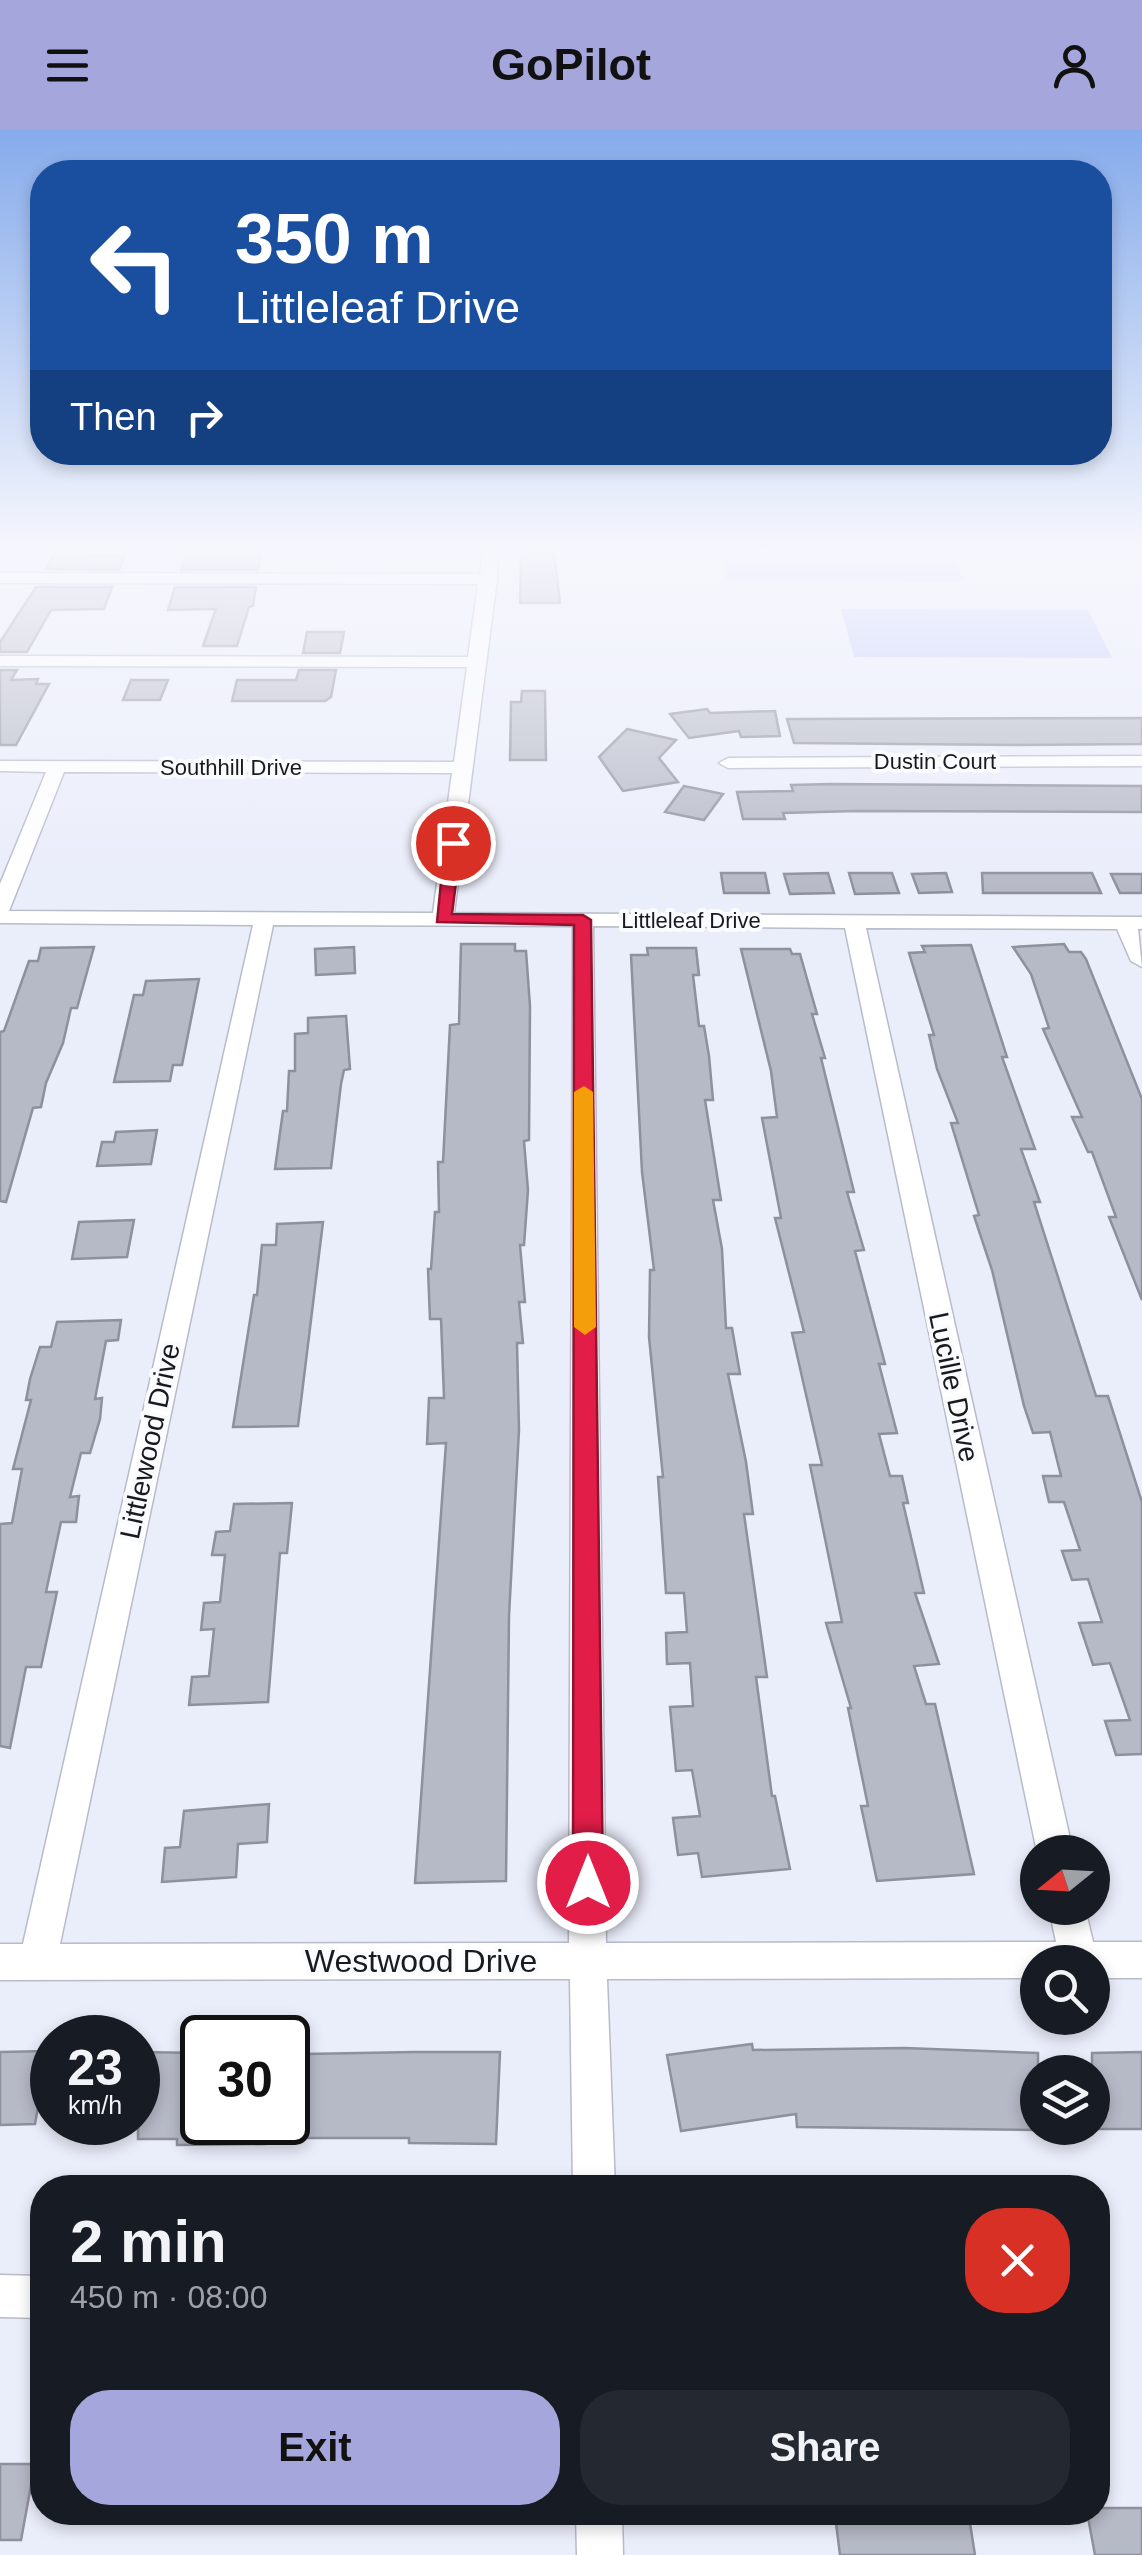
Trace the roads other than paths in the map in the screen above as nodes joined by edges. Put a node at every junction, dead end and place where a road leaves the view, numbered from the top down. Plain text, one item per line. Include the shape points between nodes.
1 (476, 665) edge
2 (1142, 761) edge
3 (728, 763) dead end
4 (0, 766) edge
5 (58, 767) junction
6 (462, 768) junction
7 (0, 909) edge
8 (0, 917) edge
9 (443, 919) junction
10 (264, 920) junction
11 (583, 920) junction
12 (854, 921) junction
13 (1134, 923) edge
14 (1142, 961) edge
15 (1051, 1835) edge
16 (1020, 1959) edge
17 (588, 1960) junction
18 (1110, 1960) edge
19 (1142, 1960) edge
20 (18, 1962) edge
21 (594, 2175) edge
22 (0, 2296) edge
23 (30, 2296) edge
24 (599, 2525) edge
25 (600, 2555) edge

1 - 6 street
2 - 3 street, Dustin Court
4 - 5 street, Southhill Drive
5 - 6 street, Southhill Drive
5 - 7 street
6 - 9 street
8 - 10 street, Littleleaf Drive
9 - 10 street, Littleleaf Drive
9 - 11 street, Littleleaf Drive
10 - 20 street, Littlewood Drive
11 - 12 street, Littleleaf Drive
11 - 17 street
12 - 13 street, Littleleaf Drive
12 - 15 street, Lucille Drive
13 - 14 street
16 - 17 street, Westwood Drive
17 - 20 street, Westwood Drive
17 - 21 street
18 - 19 street, Westwood Drive
22 - 23 street
24 - 25 street

